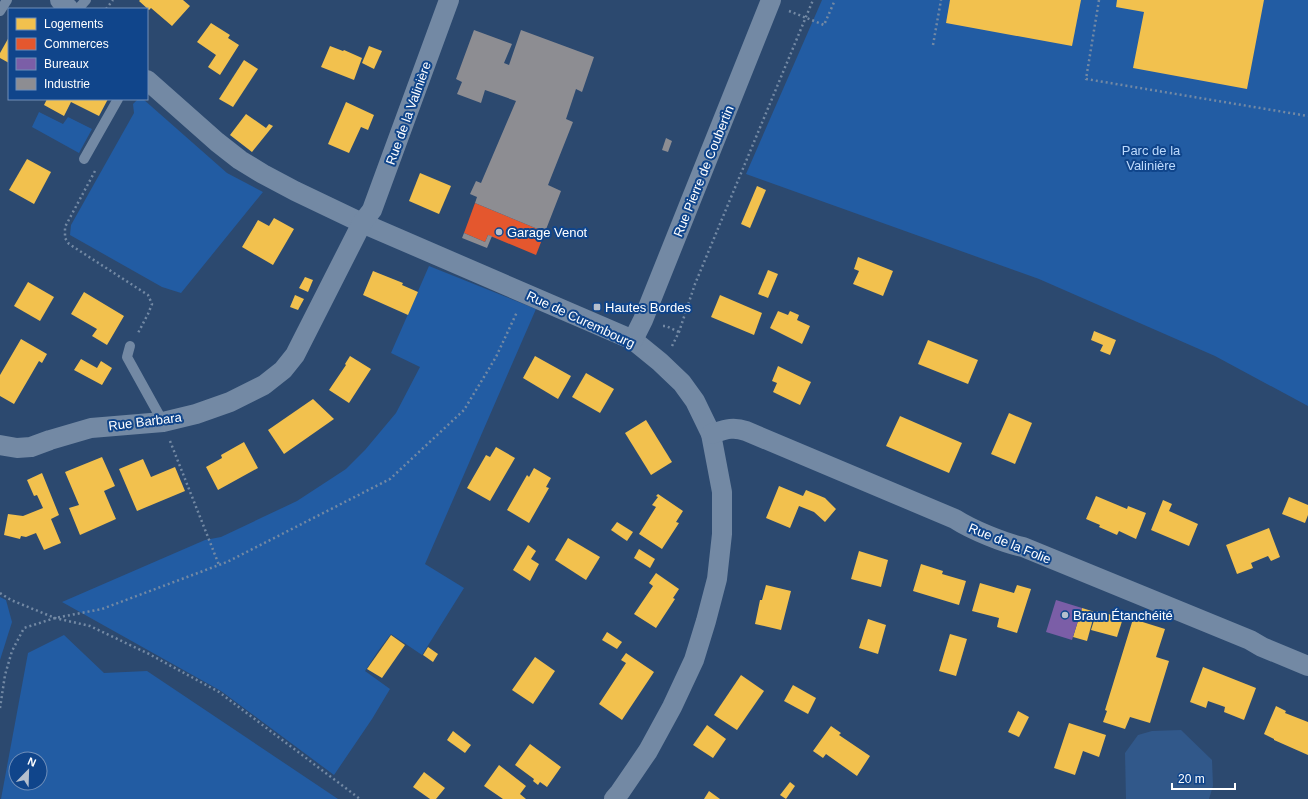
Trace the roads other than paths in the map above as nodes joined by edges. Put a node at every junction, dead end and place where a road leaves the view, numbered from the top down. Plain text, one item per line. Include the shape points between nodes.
1 (7, 0) edge
2 (60, 0) edge
3 (86, 0) edge
4 (449, 0) edge
5 (770, 2) edge
6 (69, 8) edge
7 (79, 8) edge
8 (0, 11) edge
9 (148, 81) edge
10 (117, 100) edge
11 (84, 159) dead end
12 (362, 223) junction
13 (633, 340) junction
14 (130, 346) road end
15 (163, 422) junction
16 (711, 434) junction
17 (0, 445) edge
18 (1308, 666) edge
19 (614, 799) edge

1 - 8 lane
2 - 6 street
3 - 7 lane
4 - 12 street, Rue de la Valinière via 372,210
5 - 13 street, Rue Pierre de Coubertin
9 - 12 street, Rue de Curembourg via 240,160 295,191
10 - 11 lane
12 - 13 street, Rue de Curembourg
12 - 15 street, Rue Barbara via 295,356 283,370 264,385 230,402
13 - 16 street, Rue de Curembourg via 682,383 695,401
14 - 15 lane via 127,357
15 - 17 street, Rue Barbara via 91,428 31,447
16 - 18 street, Rue de la Folie via 733,428 746,431 956,519 971,528 1243,637
16 - 19 street, Rue de Curembourg via 722,492 722,534 717,579 710,607 694,660 672,707 648,751

